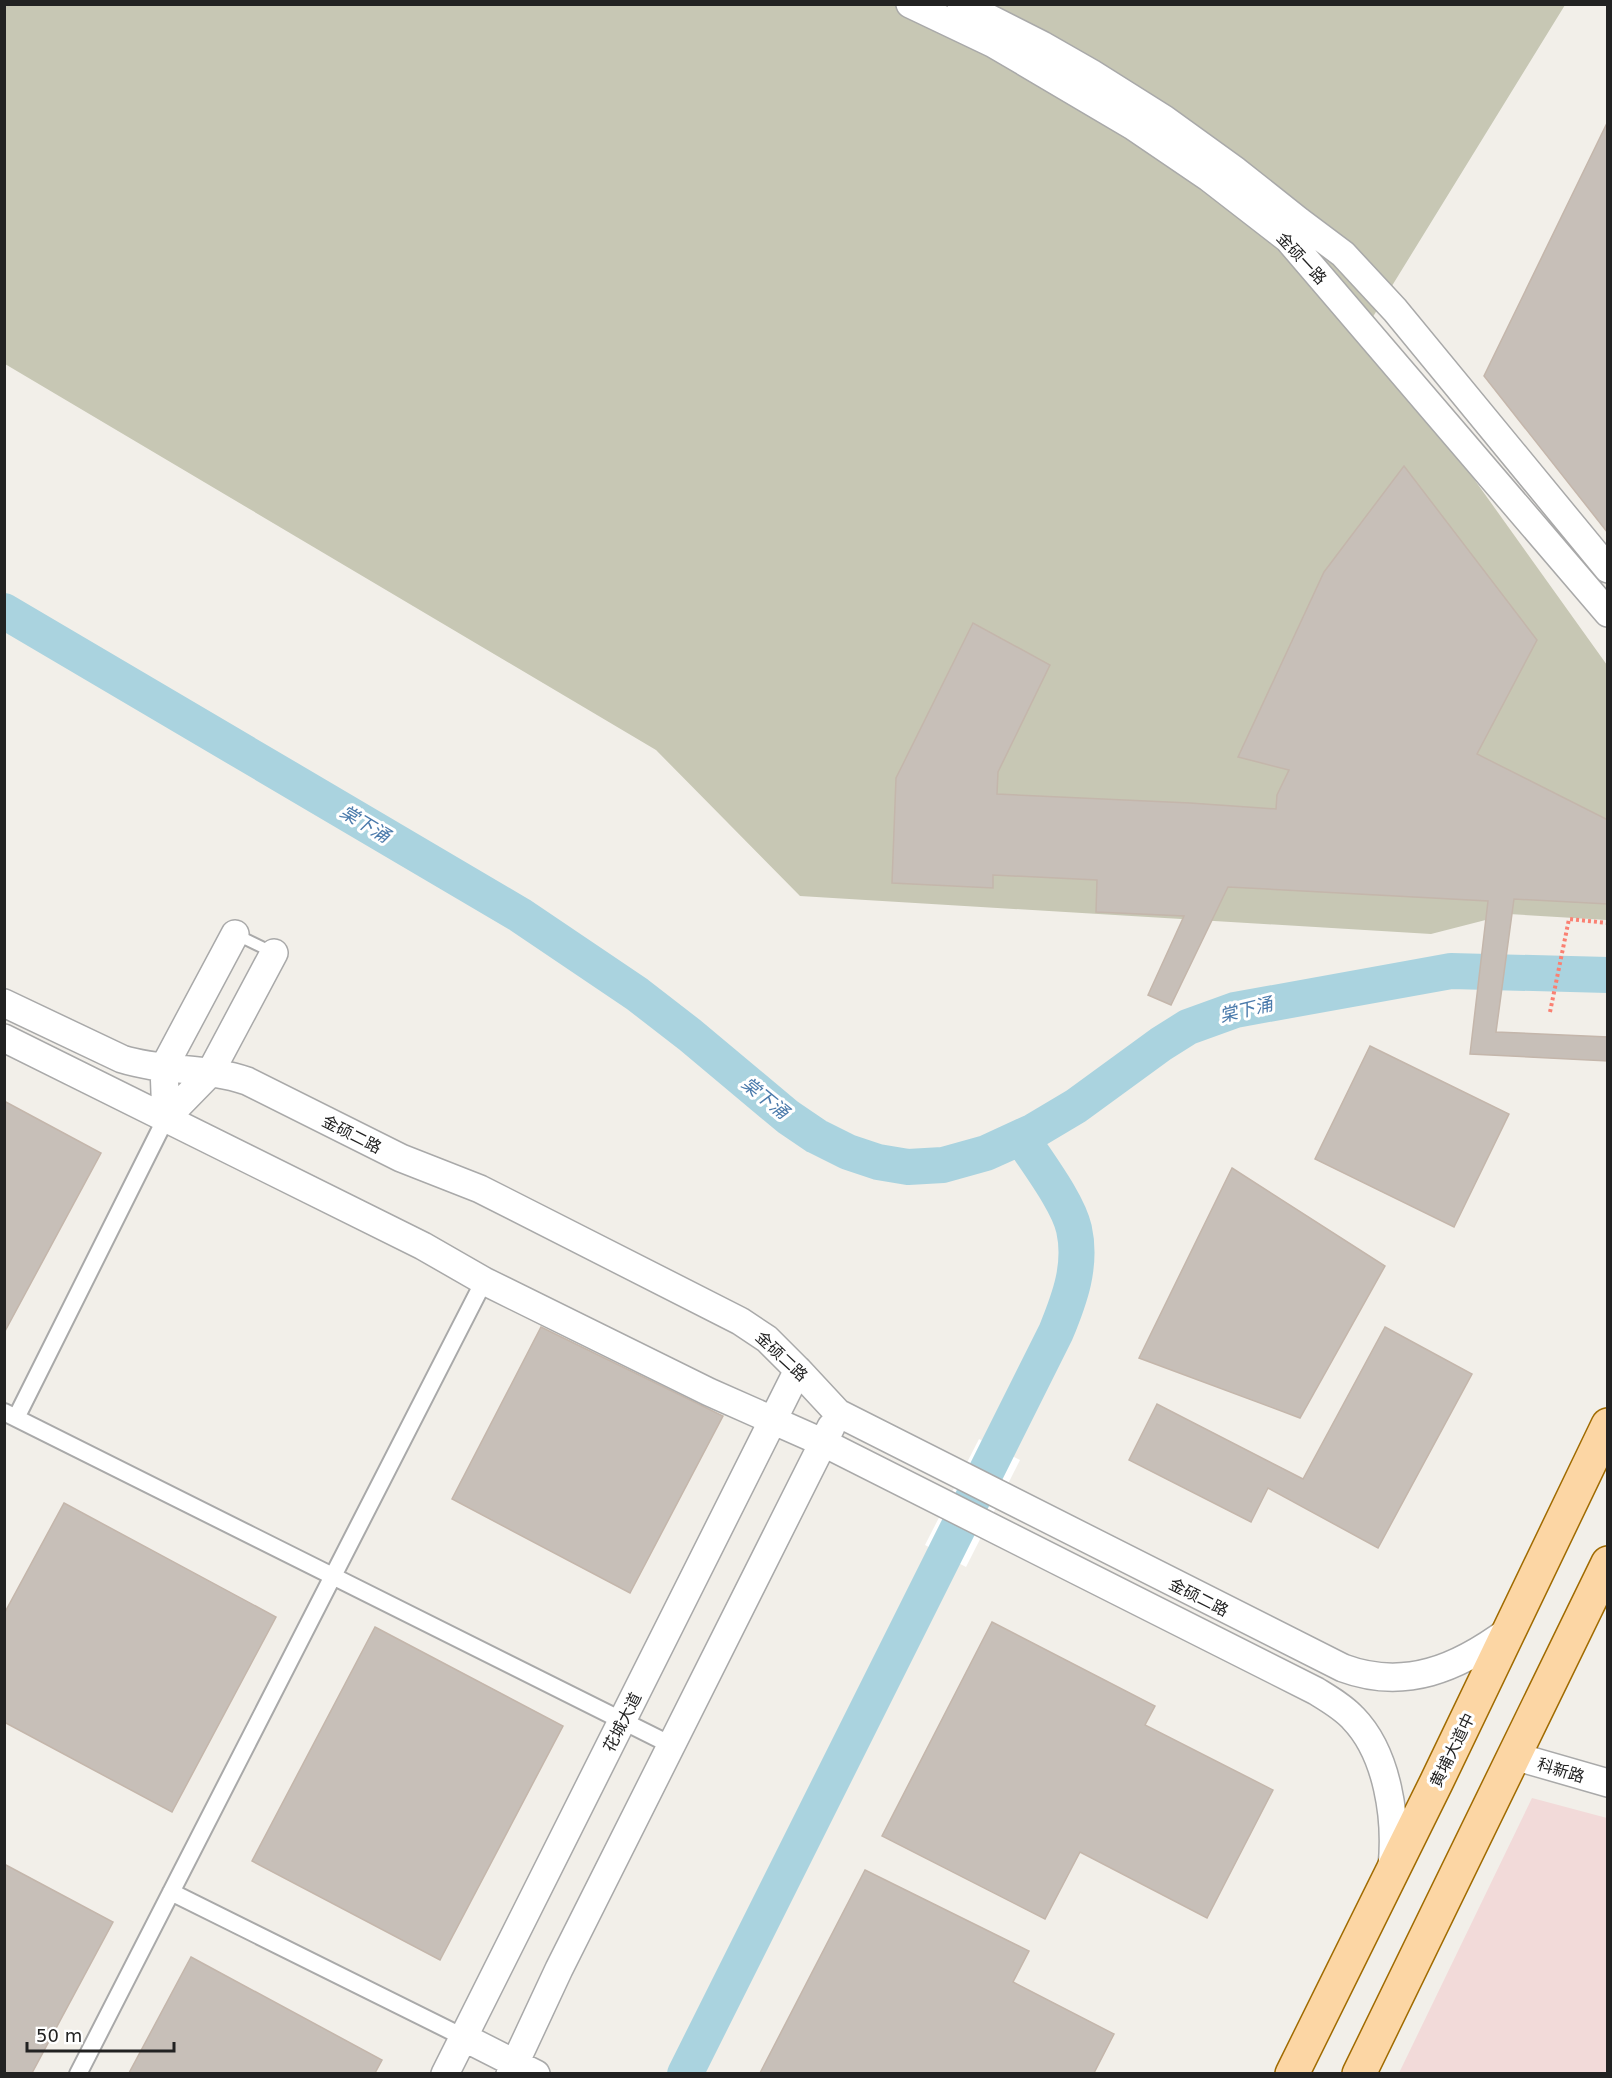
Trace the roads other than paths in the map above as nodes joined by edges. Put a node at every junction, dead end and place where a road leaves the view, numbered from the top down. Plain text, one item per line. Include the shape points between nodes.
1 (910, 4) edge
2 (961, 4) edge
3 (1608, 569) edge
4 (1608, 613) edge
5 (235, 934) joint
6 (274, 953) joint
7 (4, 1003) edge
8 (4, 1038) edge
9 (164, 1067) junction
10 (210, 1073) junction
11 (166, 1118) junction
12 (484, 1281) junction
13 (798, 1370) junction
14 (838, 1413) junction
15 (10, 1415) edge
16 (773, 1422) junction
17 (1608, 1425) edge
18 (824, 1443) junction
19 (1608, 1491) edge
20 (1573, 1496) junction
21 (1608, 1563) edge
22 (332, 1576) junction
23 (1508, 1631) junction
24 (622, 1721) junction
25 (672, 1746) junction
26 (1514, 1756) junction
27 (1608, 1784) edge
28 (1392, 1873) junction
29 (171, 1892) junction
30 (463, 2037) junction
31 (520, 2070) edge
32 (78, 2073) edge
33 (445, 2073) edge
34 (1293, 2073) edge
35 (1359, 2073) edge

1 - 4 street, 金硕一路 via 994,44 1133,126 1288,239
2 - 3 street, 金硕一路 via 1091,73 1164,118 1343,254 1395,310
5 - 6 lane
5 - 9 street
6 - 10 street
7 - 9 street, 金硕二路 via 122,1059
8 - 11 street, 金硕二路
9 - 10 street, 金硕二路
9 - 11 street
10 - 11 street
10 - 13 street, 金硕二路 via 247,1082 401,1158 488,1193 740,1321 767,1339
11 - 12 street, 金硕二路 via 423,1246
11 - 15 street
12 - 16 street, 金硕二路
12 - 22 street
13 - 14 street, 金硕二路
13 - 16 street, 花城大道
14 - 18 street
14 - 23 street, 金硕二路 via 1328,1662 1355,1672 1380,1678 1428,1673 1458,1663
15 - 22 street
16 - 18 street, 金硕二路
16 - 24 street, 花城大道
17 - 20 main road, 黄埔大道中
18 - 25 street
18 - 28 street, 金硕二路 via 1316,1691 1344,1709 1364,1731 1385,1780 1395,1826
19 - 20 main road via 1592,1489
20 - 23 main road, 黄埔大道中
21 - 26 main road
22 - 24 street
22 - 29 street
23 - 28 main road, 黄埔大道中
24 - 25 street
24 - 30 street, 花城大道
25 - 31 street via 559,1969
26 - 27 street, 科新路
26 - 35 main road
28 - 34 main road, 黄埔大道中
29 - 30 street
29 - 32 street
30 - 31 street
30 - 33 street, 花城大道

